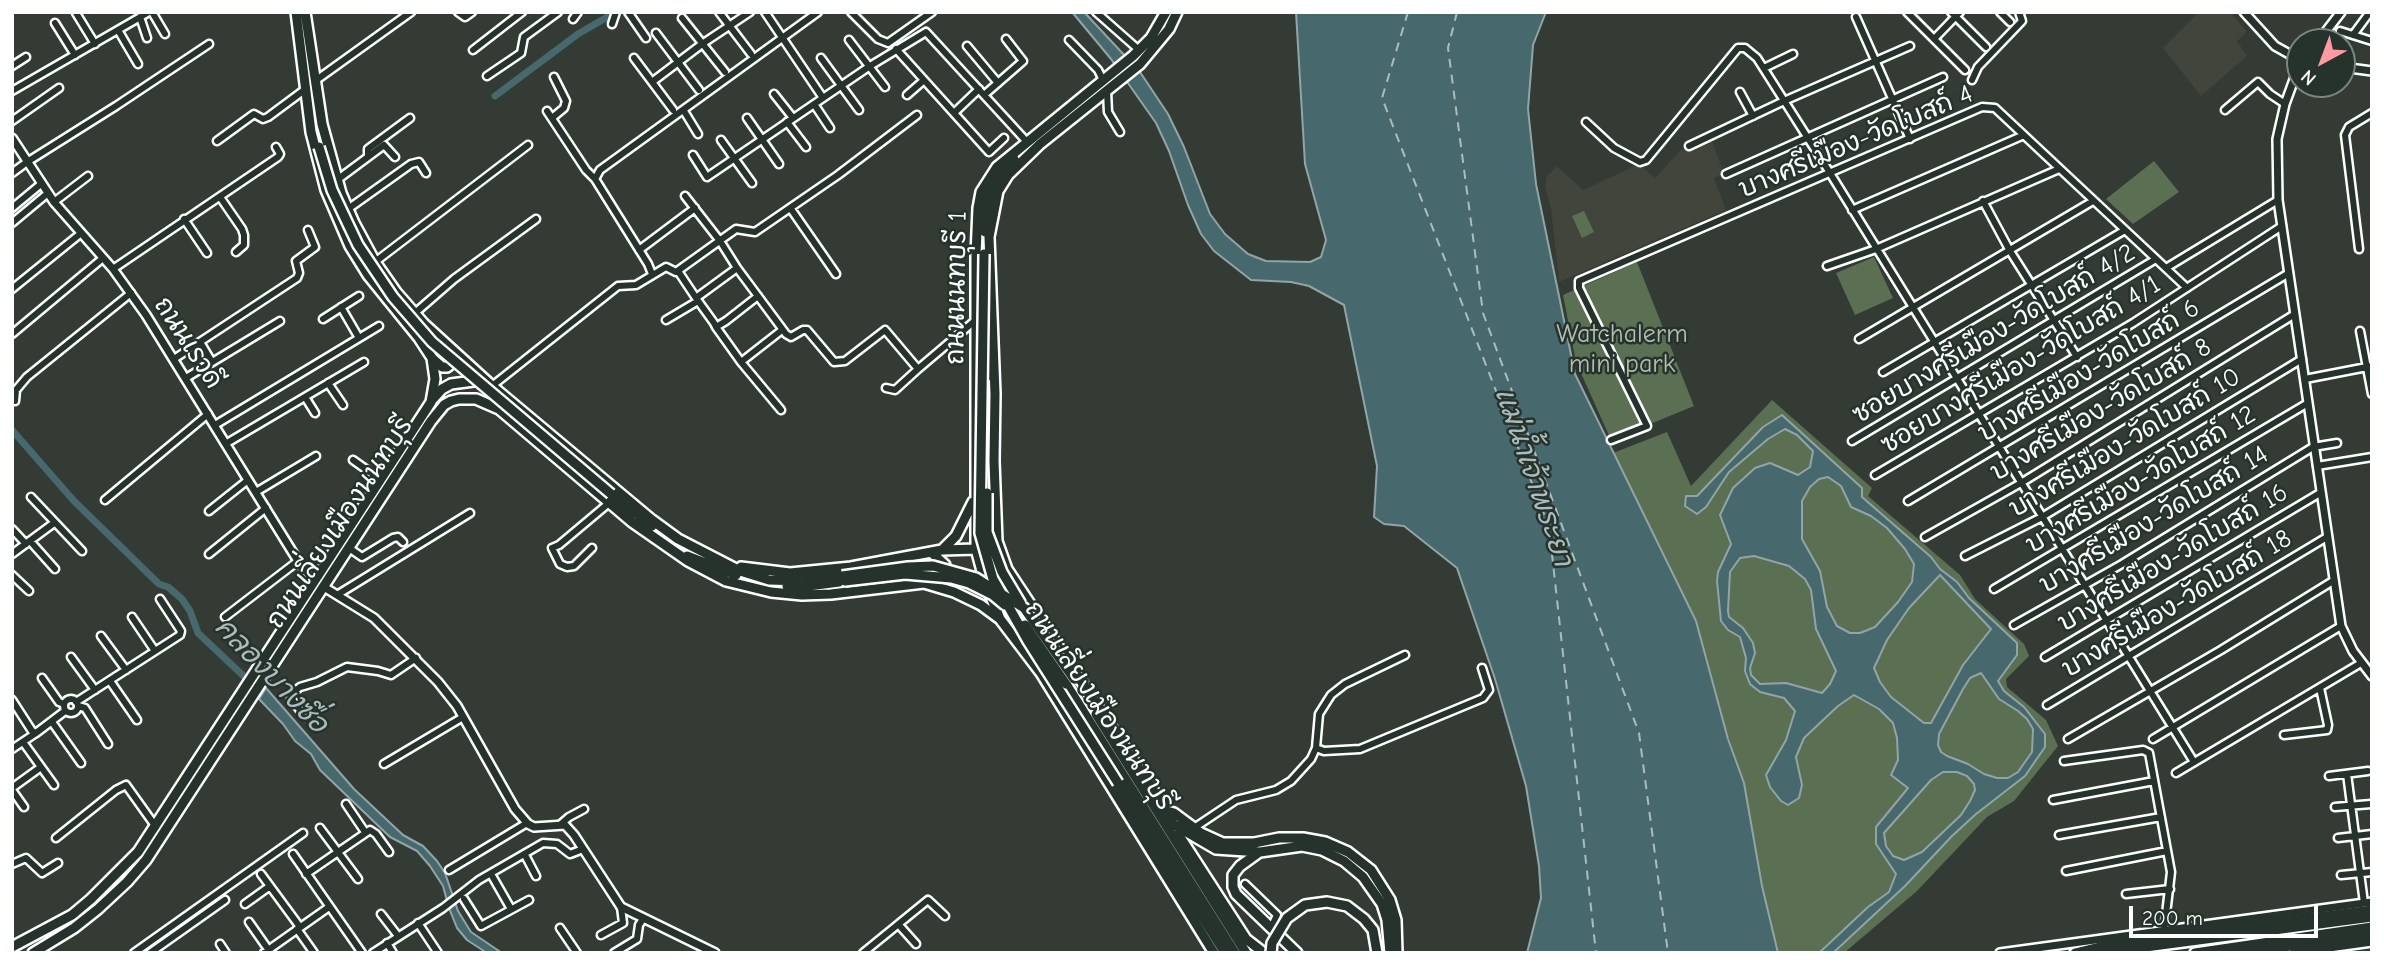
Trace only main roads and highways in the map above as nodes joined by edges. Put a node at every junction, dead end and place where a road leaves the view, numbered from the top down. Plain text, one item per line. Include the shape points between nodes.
1 (296, 12) edge
2 (305, 12) edge
3 (1166, 12) edge
4 (1177, 12) edge
5 (1137, 57) junction
6 (1116, 76) junction
7 (309, 114) junction
8 (1028, 143) junction
9 (987, 257) junction
10 (448, 347) junction
11 (432, 358) junction
12 (460, 382) junction
13 (488, 382) junction
14 (459, 399) junction
15 (431, 402) junction
16 (975, 495) junction
17 (995, 497) junction
18 (610, 498) junction
19 (666, 547) junction
20 (937, 551) junction
21 (980, 554) junction
22 (722, 563) junction
23 (712, 566) junction
24 (1007, 569) junction
25 (841, 579) junction
26 (924, 583) junction
27 (936, 586) junction
28 (1024, 608) junction
29 (1000, 619) junction
30 (1065, 657) junction
31 (1041, 673) junction
32 (1167, 811) junction
33 (1173, 824) junction
34 (1259, 852) junction
35 (2369, 905) edge
36 (2372, 917) edge
37 (2372, 928) edge
38 (41, 932) junction
39 (2372, 935) edge
40 (12, 940) edge
41 (52, 942) junction
42 (12, 947) edge
43 (23, 953) edge
44 (33, 953) edge
45 (1214, 953) edge
46 (1224, 953) edge
47 (1235, 953) edge
48 (1246, 953) edge
49 (1264, 953) edge
50 (1271, 953) edge
51 (1297, 953) edge
52 (1377, 953) edge
53 (1390, 953) edge
54 (1397, 953) edge
55 (2075, 953) edge
56 (2100, 953) edge
57 (2195, 953) edge
58 (2239, 953) edge

1 - 7 main road
2 - 10 main road, ถนนเลี่ยงเมืองนนทบุรี via 324,137 348,209 396,292
3 - 5 main road, ถนนนนทบุรี 1
4 - 5 main road, ถนนนนทบุรี 1 via 1169,29
5 - 6 main road, ถนนนนทบุรี 1
6 - 8 main road, ถนนนนทบุรี 1 via 1103,80
6 - 9 main road, ถนนนนทบุรี 1 via 1107,91 1008,175 994,204
7 - 11 main road via 316,158 345,236 368,275
7 - 18 main road, bridge via 332,190 358,245 393,297 432,342
8 - 9 main road via 991,190 985,209
8 - 16 main road, ถนนนนทบุรี 1 via 997,167 981,192 978,208
9 - 17 main road, ถนนนนทบุรี 1
9 - 28 main road, bridge via 987,532 1002,572
9 - 46 main road, bridge via 980,533 992,579
10 - 11 main road via 451,366
10 - 13 main road, ถนนเลี่ยงเมืองนนทบุรี
11 - 15 main road, ถนนเลี่ยงเมืองนนทบุรี
12 - 13 main road, ถนนเลี่ยงเมืองนนทบุรี
12 - 14 main road via 468,389
12 - 15 main road, ถนนเลี่ยงเมืองนนทบุรี via 443,388
13 - 22 main road, ถนนเลี่ยงเมืองนนทบุรี via 652,520
14 - 18 main road, ถนนเลี่ยงเมืองนนทบุรี via 476,399 499,409
14 - 41 main road, ถนนเลี่ยงเมืองนนทบุรี via 437,412 146,860 98,909
15 - 38 main road, ถนนเลี่ยงเมืองนนทบุรี via 138,852 91,900
16 - 20 main road via 956,536
16 - 21 main road, ถนนนนทบุรี 1
17 - 21 main road, ถนนนนทบุรี 1 via 989,543
17 - 24 main road, ถนนนนทบุรี 1 via 997,541
18 - 19 main road, ถนนเลี่ยงเมืองนนทบุรี
18 - 23 main road
19 - 23 main road, ถนนเลี่ยงเมืองนนทบุรี
19 - 26 main road, ถนนเลี่ยงเมืองนนทบุรี via 726,581 771,592 831,594
20 - 21 main road, ถนนเลี่ยงเมืองนนทบุรี
20 - 22 main road, ถนนเลี่ยงเมืองนนทบุรี via 790,573
20 - 26 main road via 946,573
21 - 24 main road
21 - 27 main road, ถนนนนทบุรี 1 via 961,587
21 - 29 main road, ถนนนนทบุรี 1
22 - 25 main road, ถนนเลี่ยงเมืองนนทบุรี via 769,580
23 - 25 main road, ถนนเลี่ยงเมืองนนทบุรี via 769,585 801,587
24 - 30 main road, ถนนนนทบุรี 1
25 - 28 main road, ถนนเลี่ยงเมืองนนทบุรี, bridge via 933,566 976,578
25 - 47 main road, ถนนเลี่ยงเมืองนนทบุรี, bridge via 905,574 951,578 993,595 1019,617
26 - 27 main road, ถนนเลี่ยงเมืองนนทบุรี
27 - 29 main road, ถนนเลี่ยงเมืองนนทบุรี via 981,605
28 - 48 main road, ถนนเลี่ยงเมืองนนทบุรี, bridge
29 - 31 main road, ถนนนนทบุรี 1
30 - 31 main road via 1056,651 1046,653
30 - 32 main road, ถนนนนทบุรี 1
31 - 45 main road, ถนนนนทบุรี 1
32 - 33 main road, ถนนนนทบุรี 1
32 - 54 main road via 1223,843 1303,838 1348,852 1371,870 1390,900
33 - 34 main road via 1216,849
33 - 49 main road, ถนนนนทบุรี 1 via 1246,939
34 - 51 main road via 1233,875 1233,887
34 - 53 main road via 1302,846 1322,850 1354,868 1382,904
35 - 55 main road
36 - 56 main road
37 - 57 main road
38 - 40 main road
38 - 42 main road
39 - 58 main road
41 - 43 main road
41 - 44 main road
50 - 52 main road, bridge via 1287,918 1305,905 1327,902 1347,906 1364,919 1373,930

